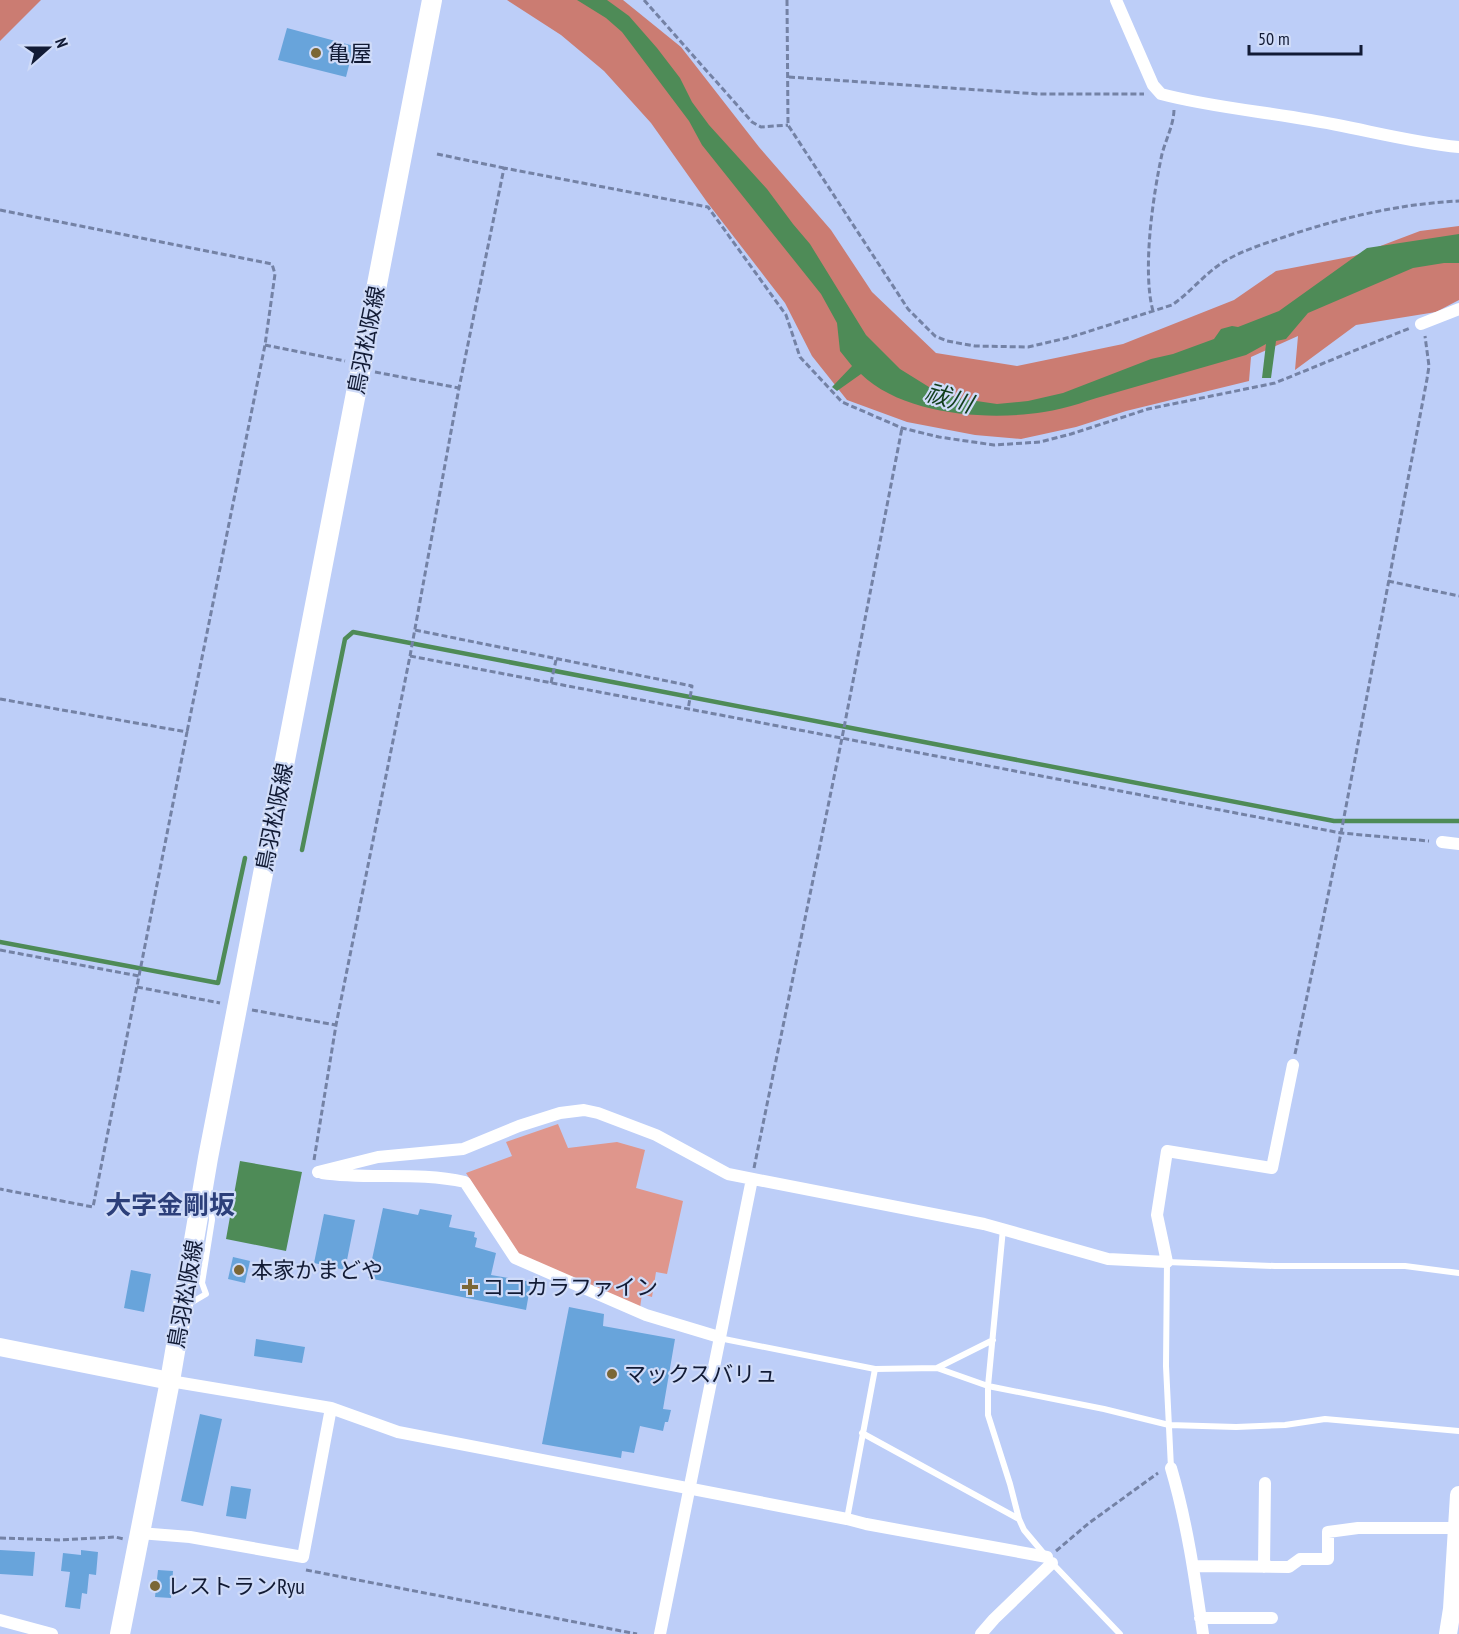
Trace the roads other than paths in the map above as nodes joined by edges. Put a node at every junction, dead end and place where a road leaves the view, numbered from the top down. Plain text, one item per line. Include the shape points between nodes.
1 (432, 0) edge
2 (1116, 0) edge
3 (1459, 147) edge
4 (1459, 309) edge
5 (1421, 324) road end
6 (1442, 842) road end
7 (1459, 844) edge
8 (1293, 1065) road end
9 (752, 1179) junction
10 (1004, 1228) junction
11 (1167, 1263) junction
12 (1459, 1273) edge
13 (719, 1338) junction
14 (993, 1340) junction
15 (0, 1347) edge
16 (937, 1368) junction
17 (875, 1369) junction
18 (170, 1380) junction
19 (988, 1386) junction
20 (331, 1408) junction
21 (1169, 1425) junction
22 (1459, 1431) edge
23 (862, 1433) junction
24 (1171, 1468) joint
25 (1265, 1483) dead end
26 (689, 1489) junction
27 (1459, 1495) edge
28 (847, 1519) junction
29 (1019, 1519) junction
30 (1457, 1528) junction
31 (138, 1538) junction
32 (1050, 1560) junction
33 (1193, 1566) junction
34 (1263, 1567) junction
35 (1200, 1618) junction
36 (1272, 1618) dead end
37 (0, 1620) edge
38 (52, 1634) edge
39 (120, 1634) edge
40 (660, 1634) edge
41 (981, 1634) edge
42 (1120, 1634) edge
43 (1203, 1634) edge
44 (1448, 1634) edge

1 - 18 main road, 鳥羽松阪線 via 208,1158
2 - 3 street via 1153,85 1163,95
4 - 5 street
6 - 7 street
8 - 11 street via 1272,1168 1167,1151 1156,1215
9 - 10 street
9 - 13 street
9 - 13 street via 728,1174 656,1135 584,1110 519,1126 463,1149 378,1157 318,1172 421,1175 465,1182 515,1258 646,1315
10 - 11 street via 1108,1259
10 - 14 lane
11 - 12 lane via 1405,1266
11 - 21 lane
13 - 17 lane
13 - 26 street
14 - 16 lane
14 - 19 lane
15 - 18 main road
16 - 17 lane
16 - 19 lane
17 - 23 lane
18 - 20 street
18 - 31 main road, 鳥羽松阪線
19 - 21 lane
19 - 29 lane via 988,1415
20 - 26 street via 398,1432
20 - 31 street via 303,1557 189,1537
21 - 22 lane via 1236,1427 1324,1419
21 - 24 lane
23 - 28 lane
23 - 29 lane
24 - 33 street
25 - 34 street
26 - 28 street
26 - 40 street
27 - 30 main road
28 - 32 street
29 - 32 lane
30 - 34 street via 1358,1528 1328,1532 1328,1558 1300,1559 1289,1567
30 - 44 main road
31 - 39 main road, 鳥羽松阪線
32 - 41 street
32 - 42 lane
33 - 34 street
33 - 35 street
35 - 36 street
35 - 43 street
37 - 38 street

